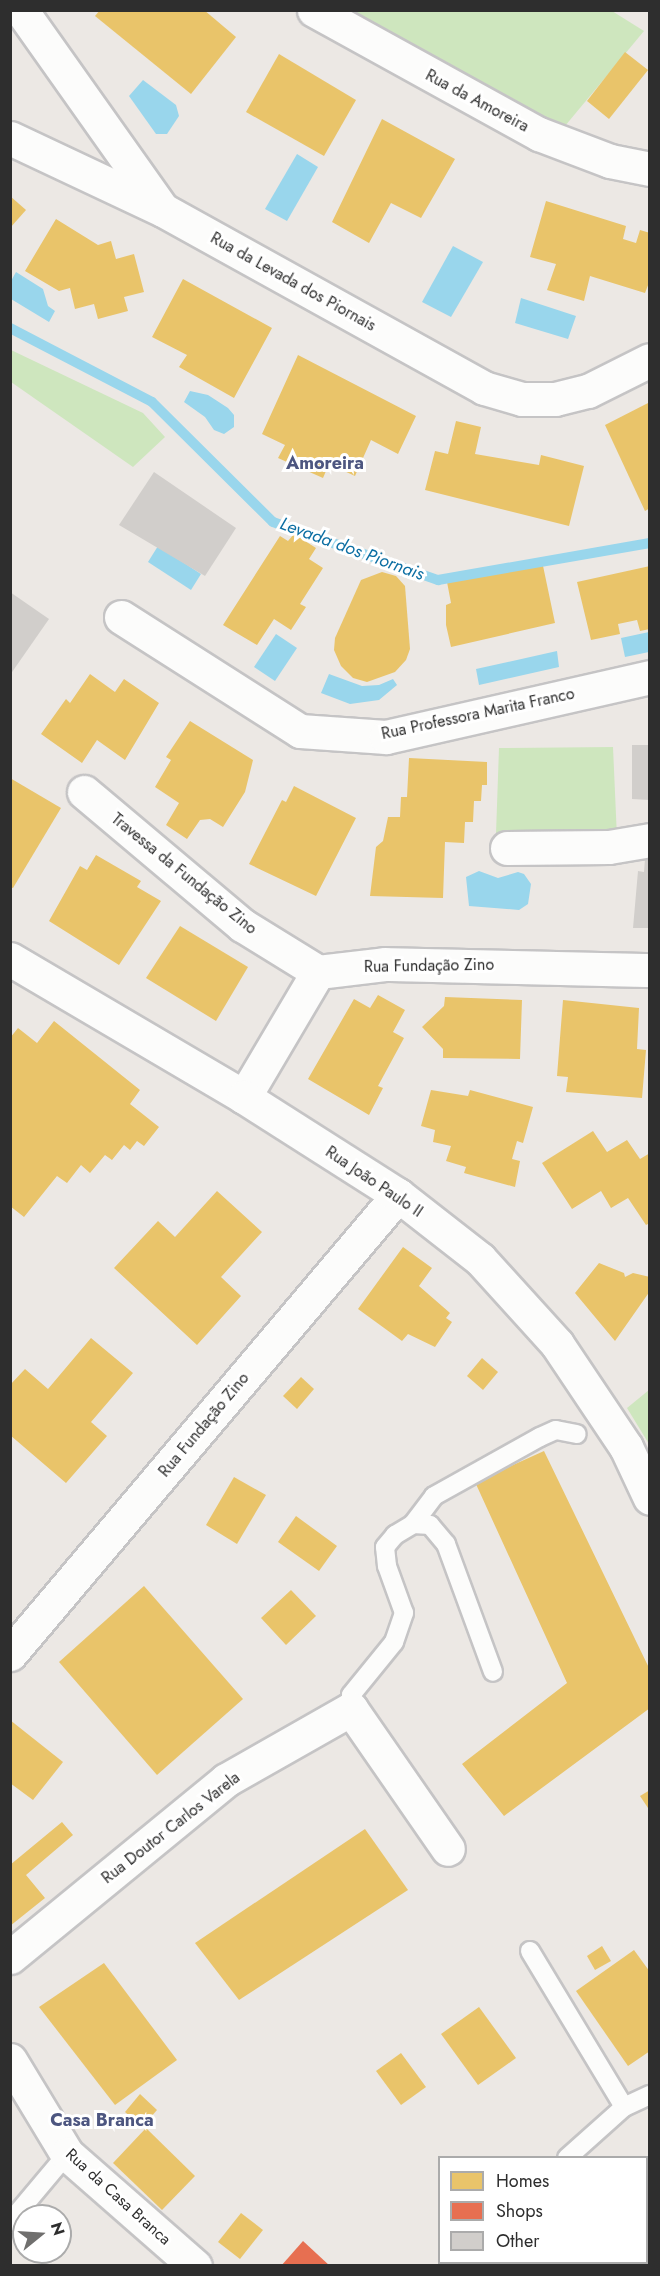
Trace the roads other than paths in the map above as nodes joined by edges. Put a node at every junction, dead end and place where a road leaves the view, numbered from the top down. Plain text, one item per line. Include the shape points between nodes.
1 (21, 10) edge
2 (314, 10) edge
3 (10, 138) edge
4 (650, 169) edge
5 (163, 210) junction
6 (650, 360) edge
7 (121, 617) dead end
8 (650, 677) edge
9 (84, 792) dead end
10 (650, 840) edge
11 (507, 848) dead end
12 (10, 959) edge
13 (650, 970) edge
14 (318, 972) junction
15 (244, 1097) junction
16 (398, 1195) junction
17 (577, 1434) dead end
18 (650, 1498) edge
19 (413, 1524) junction
20 (10, 1654) edge
21 (493, 1672) dead end
22 (351, 1709) junction
23 (448, 1849) dead end
24 (530, 1951) dead end
25 (10, 1957) edge
26 (10, 2060) edge
27 (650, 2095) edge
28 (624, 2107) junction
29 (67, 2154) junction
30 (568, 2156) edge
31 (10, 2222) edge
32 (195, 2265) edge

1 - 5 street, Rua da Levada dos Piornais
2 - 4 street, Rua da Amoreira via 539,134 610,161
3 - 5 street
5 - 6 street, Rua da Levada dos Piornais via 484,388 522,399 555,399 588,391
7 - 8 street, Rua Professora Marita Franco via 300,731 386,737
9 - 14 street, Travessa da Fundação Zino via 242,925
10 - 11 street via 609,847
12 - 15 street, Rua João Paulo II
13 - 14 street, Rua Fundação Zino via 385,964
14 - 15 street
15 - 16 street, Rua João Paulo II
16 - 18 street, Rua João Paulo II via 480,1259 557,1344 626,1447
16 - 20 street, Rua Fundação Zino
17 - 19 lane via 556,1430 530,1442 434,1496
19 - 21 lane via 429,1525 446,1544
19 - 22 lane via 385,1547 387,1566 404,1613 394,1642 351,1695
22 - 23 street
22 - 25 street, Rua Doutor Carlos Varela via 226,1780
24 - 28 lane
26 - 29 street, Rua da Casa Branca
27 - 28 lane
28 - 30 lane
29 - 31 lane
29 - 32 street, Rua da Casa Branca

